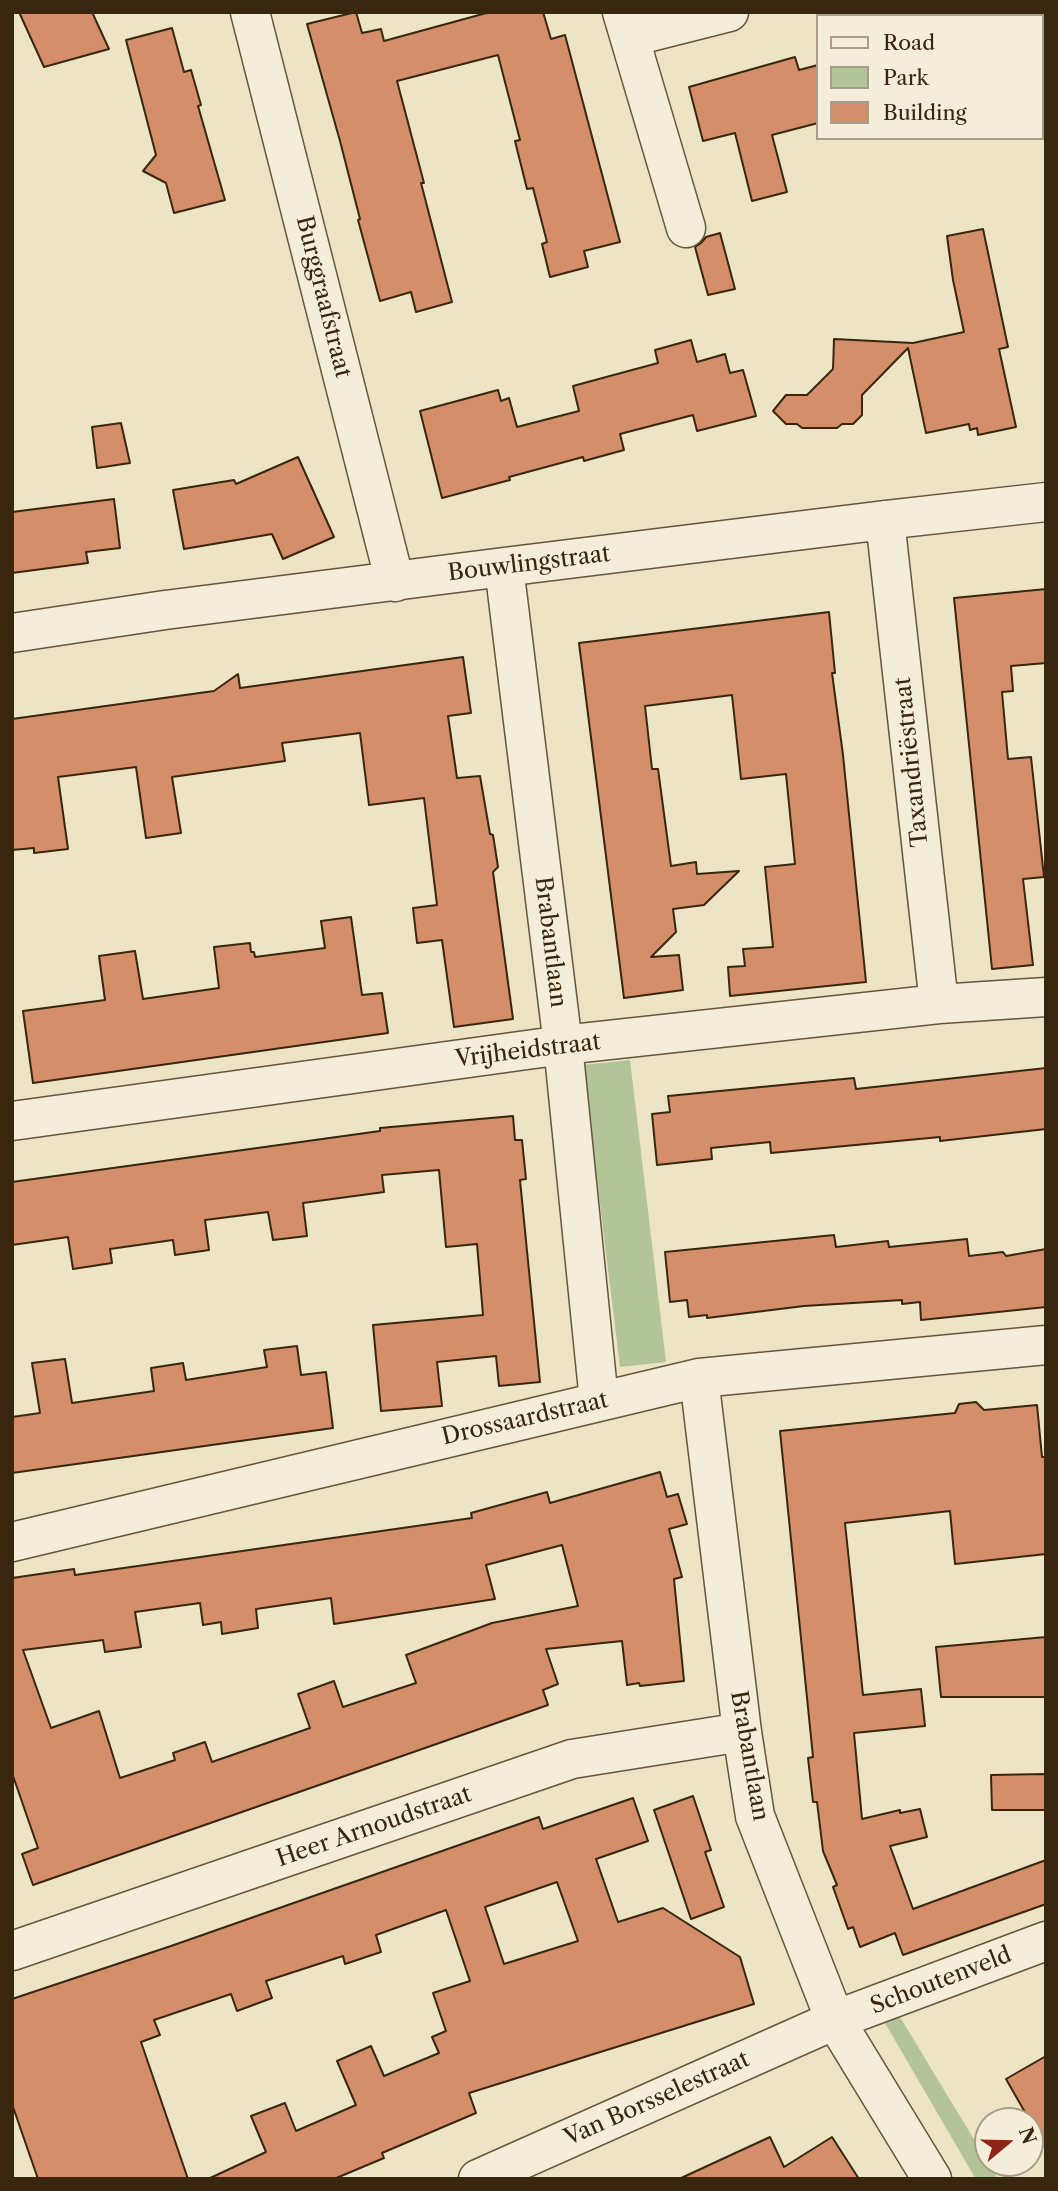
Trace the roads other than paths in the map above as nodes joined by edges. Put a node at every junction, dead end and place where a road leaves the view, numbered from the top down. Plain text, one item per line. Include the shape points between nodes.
1 (250, 12) edge
2 (729, 12) edge
3 (626, 25) edge
4 (686, 228) dead end
5 (1046, 502) edge
6 (885, 520) junction
7 (504, 567) junction
8 (395, 582) junction
9 (12, 633) edge
10 (1046, 998) edge
11 (939, 1004) junction
12 (563, 1045) junction
13 (12, 1121) edge
14 (1046, 1345) edge
15 (699, 1378) junction
16 (599, 1401) junction
17 (12, 1542) edge
18 (742, 1732) junction
19 (1046, 1941) edge
20 (12, 1951) edge
21 (835, 2020) junction
22 (478, 2179) edge
23 (932, 2179) edge

1 - 8 street, Burggraafstraat
2 - 3 street
3 - 4 street
5 - 6 street, Bouwlingstraat
6 - 7 street, Bouwlingstraat
6 - 11 street, Taxandriëstraat
7 - 8 street, Bouwlingstraat
7 - 12 street, Brabantlaan
8 - 9 street, Bouwlingstraat
10 - 11 street, Vrijheidstraat
11 - 12 street, Vrijheidstraat
12 - 13 street, Vrijheidstraat
12 - 16 street, Brabantlaan
14 - 15 street, Drossaardstraat
15 - 16 street, Drossaardstraat
15 - 18 street, Brabantlaan
16 - 17 street, Drossaardstraat
18 - 20 street, Heer Arnoudstraat via 572,1759
18 - 21 street, Brabantlaan via 755,1816
19 - 21 street, Schoutenveld
21 - 22 street, Van Borsselestraat
21 - 23 street, Brabantlaan

